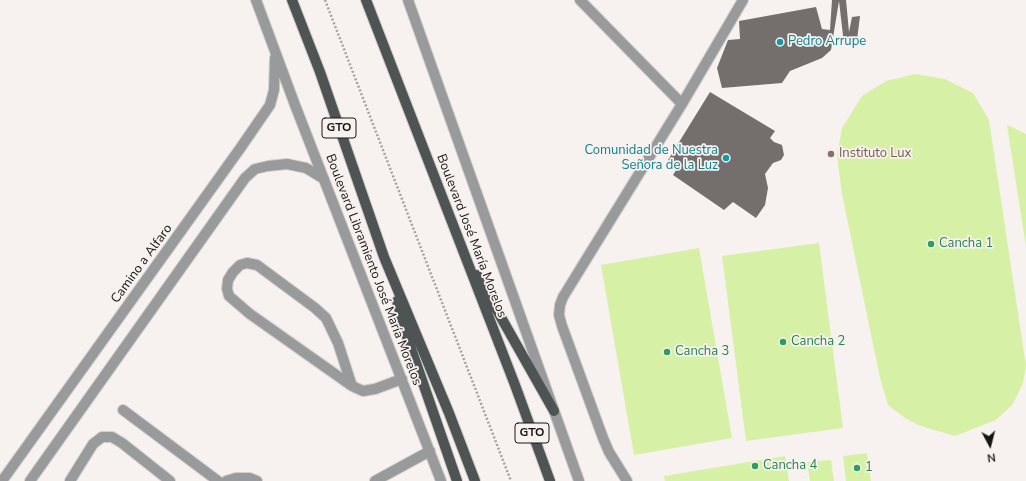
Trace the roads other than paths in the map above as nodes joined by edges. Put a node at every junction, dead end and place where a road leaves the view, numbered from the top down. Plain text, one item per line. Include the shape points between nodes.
1 (256, 0) edge
2 (292, 0) edge
3 (366, 0) edge
4 (408, 0) edge
5 (580, 0) edge
6 (743, 0) edge
7 (275, 52) junction
8 (682, 104) junction
9 (324, 179) junction
10 (459, 243) junction
11 (384, 257) junction
12 (402, 379) junction
13 (352, 386) junction
14 (124, 410) dead end
15 (554, 411) junction
16 (430, 450) junction
17 (2, 481) edge
18 (30, 481) edge
19 (70, 481) edge
20 (170, 481) edge
21 (218, 481) edge
22 (226, 481) edge
23 (257, 481) edge
24 (376, 481) edge
25 (441, 481) edge
26 (457, 481) edge
27 (475, 481) edge
28 (550, 481) edge
29 (579, 481) edge
30 (627, 481) edge

1 - 7 street, Boulevard Libramiento José María Morelos
2 - 11 main road, GTO via 320,72
3 - 10 main road, Boulevard José María Morelos / GTO
4 - 15 street
5 - 8 street
6 - 8 street
7 - 9 street, Boulevard Libramiento José María Morelos
7 - 17 street, Camino a Alfaro via 274,90 270,105
8 - 30 street via 560,305 562,326 602,438
9 - 12 street, Boulevard Libramiento José María Morelos
9 - 18 street via 306,168 287,164 255,169 245,178
10 - 15 main road
10 - 28 main road, Boulevard José María Morelos / GTO
11 - 26 main road via 406,334
11 - 27 main road, GTO
12 - 13 street via 363,391
12 - 16 street, Boulevard Libramiento José María Morelos
13 - 13 street via 338,343 326,318 257,265 240,265 228,280 229,296 250,314
14 - 21 street
15 - 29 street
16 - 24 street
16 - 25 street, Boulevard Libramiento José María Morelos
19 - 20 street via 93,444 102,437 112,437
22 - 23 street via 250,478

